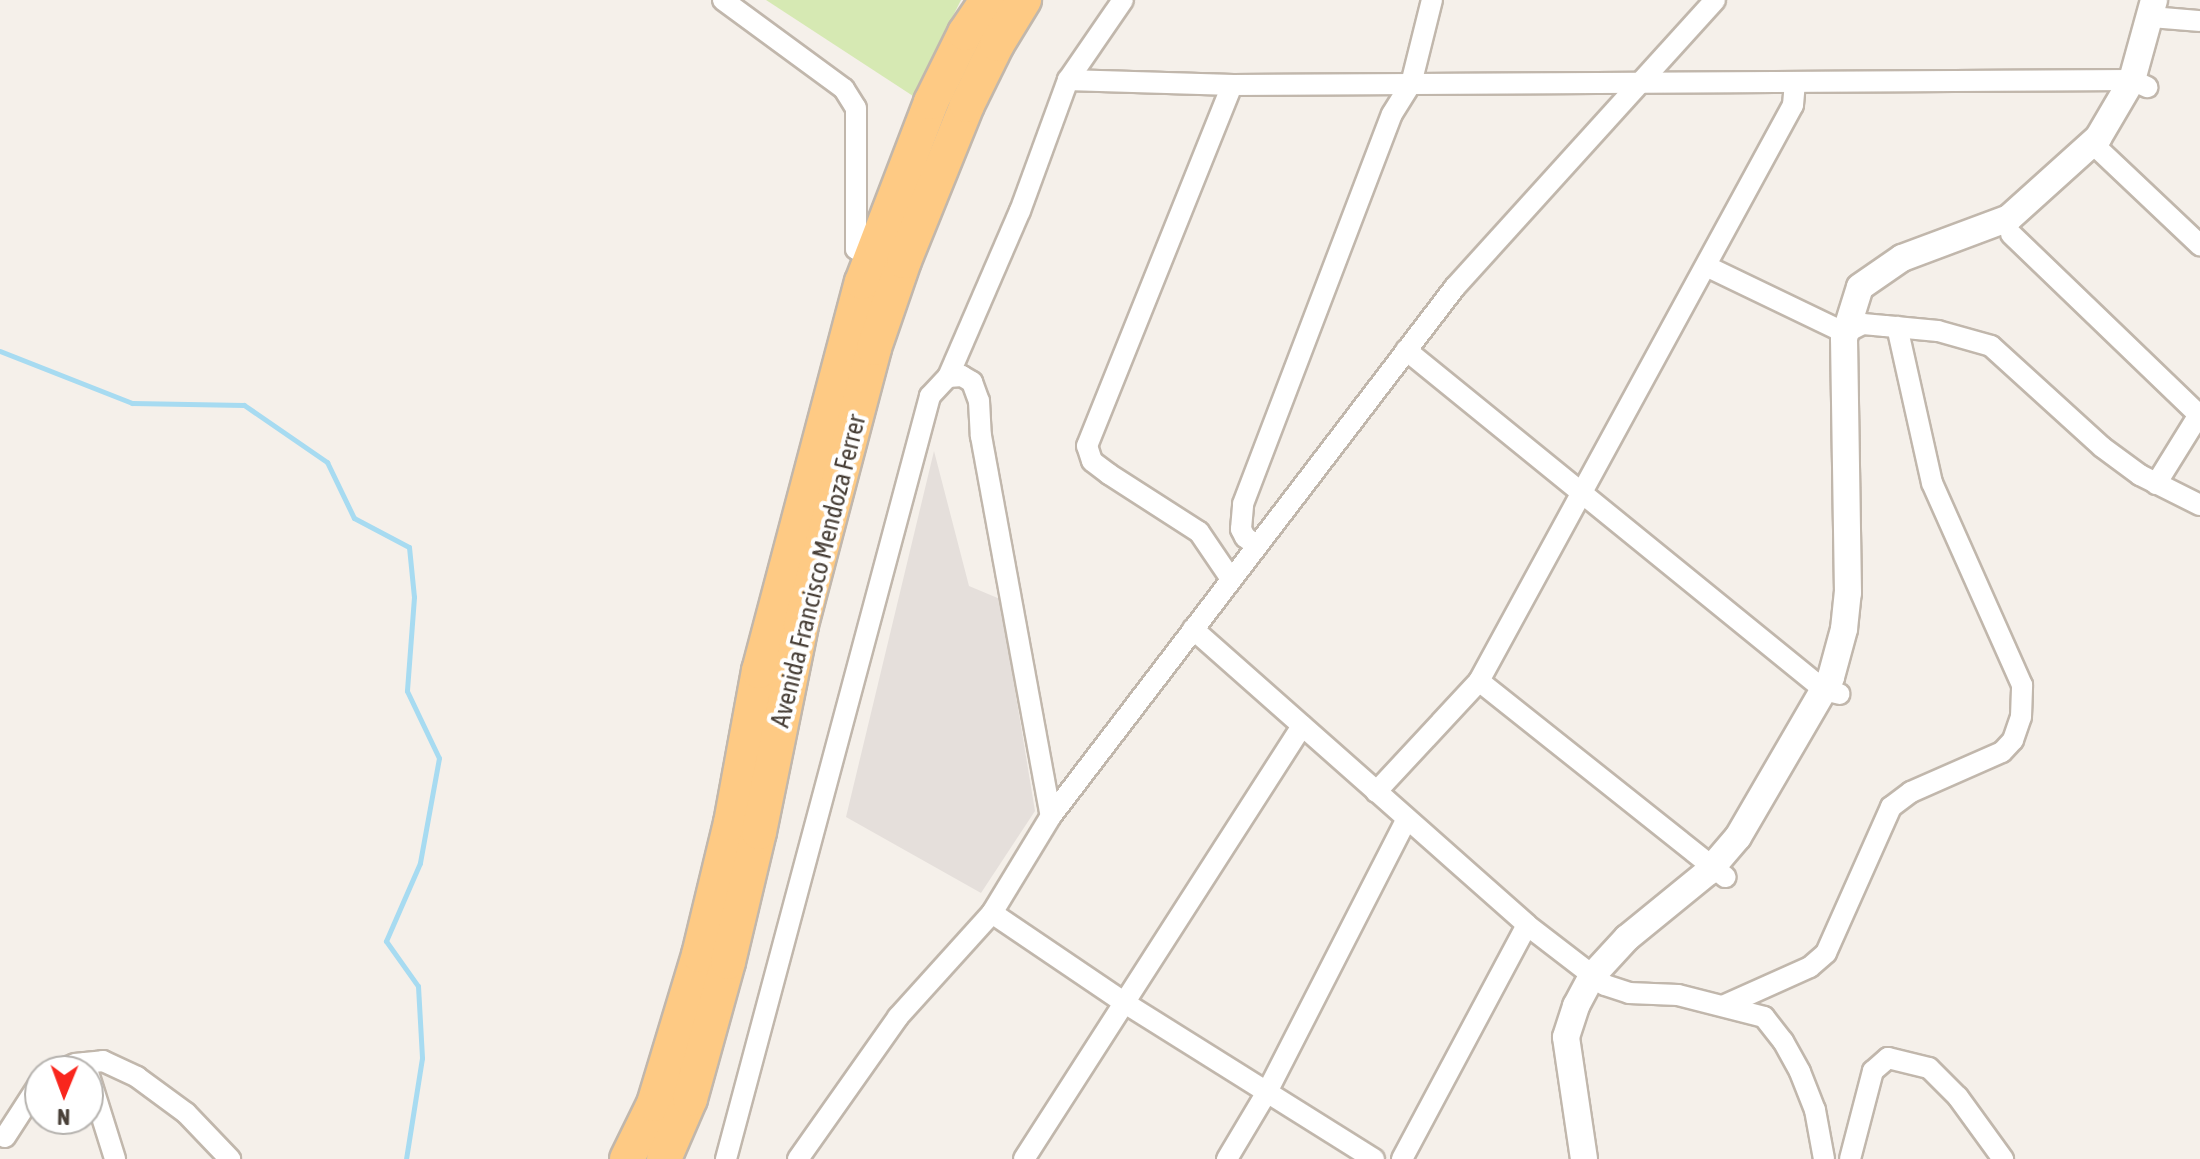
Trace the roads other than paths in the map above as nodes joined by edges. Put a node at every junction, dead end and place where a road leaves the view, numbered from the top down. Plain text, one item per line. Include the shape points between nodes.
1 (723, 0) edge
2 (987, 0) edge
3 (1024, 0) edge
4 (1123, 0) edge
5 (1432, 0) edge
6 (1715, 0) edge
7 (2161, 9) edge
8 (2200, 21) edge
9 (1068, 80) junction
10 (1795, 83) junction
11 (1411, 84) junction
12 (1640, 84) junction
13 (2140, 84) junction
14 (1232, 85) junction
15 (2098, 148) junction
16 (2011, 234) junction
17 (2200, 245) edge
18 (887, 259) junction
19 (1706, 266) junction
20 (1897, 327) junction
21 (1854, 328) junction
22 (1406, 350) junction
23 (948, 377) junction
24 (2200, 414) edge
25 (2156, 484) junction
26 (1583, 495) junction
27 (2200, 505) edge
28 (1257, 546) junction
29 (1231, 579) junction
30 (1193, 629) junction
31 (1479, 681) junction
32 (1832, 692) junction
33 (1302, 726) junction
34 (1376, 792) junction
35 (1051, 816) junction
36 (1407, 819) junction
37 (1718, 872) junction
38 (992, 913) junction
39 (1527, 925) junction
40 (713, 959) junction
41 (1598, 980) junction
42 (1125, 1003) junction
43 (1723, 1006) junction
44 (104, 1061) edge
45 (1267, 1092) junction
46 (24, 1108) edge
47 (104, 1124) edge
48 (5, 1137) dead end
49 (803, 1157) edge
50 (115, 1159) edge
51 (230, 1159) edge
52 (627, 1159) edge
53 (664, 1159) edge
54 (726, 1159) edge
55 (1024, 1159) edge
56 (1227, 1159) edge
57 (1374, 1159) edge
58 (1402, 1159) edge
59 (1584, 1159) edge
60 (1600, 1159) edge
61 (1824, 1159) edge
62 (1850, 1159) edge
63 (2003, 1159) edge

1 - 18 street via 844,89 856,108 856,249
2 - 18 highway, Avenida Francisco Mendoza Ferrer via 931,102
3 - 18 highway, Avenida Francisco Mendoza Ferrer
4 - 9 street
5 - 11 street
6 - 12 street
7 - 8 street
7 - 13 street
9 - 14 street
9 - 23 street via 1020,211
10 - 12 street
10 - 13 street
10 - 19 street via 1793,105
11 - 12 street
11 - 14 street
11 - 28 street via 1392,114 1243,504 1241,529
12 - 22 street via 1455,287
13 - 15 street
14 - 29 street via 1087,446 1092,461 1199,532
15 - 16 street via 2036,218
15 - 17 street
15 - 21 street via 2009,218 1902,258 1860,287
16 - 21 street via 1908,272 1873,298
16 - 24 street
18 - 40 highway, Avenida Francisco Mendoza Ferrer via 845,341 759,671
19 - 21 street
19 - 26 street
20 - 21 street
20 - 25 street via 1938,331 1991,346 2102,447
20 - 43 street via 1932,483 2022,685 2021,717 2002,752 1911,792 1891,807 1826,953 1810,967
21 - 32 street via 1863,595 1859,632
22 - 26 street
22 - 28 street
23 - 35 street via 972,382 979,401 981,436
23 - 54 street via 930,396
24 - 25 street
25 - 27 street
26 - 31 street
26 - 32 street
28 - 29 street
29 - 30 street
30 - 33 street
30 - 35 street
31 - 34 street
31 - 37 street
32 - 37 street via 1750,847
33 - 34 street
33 - 42 street
34 - 36 street
35 - 38 street
36 - 39 street
36 - 45 street
37 - 41 street
38 - 42 street
38 - 49 street via 898,1017
39 - 41 street
39 - 58 street
40 - 52 highway, Avenida Francisco Mendoza Ferrer
40 - 53 highway, Avenida Francisco Mendoza Ferrer via 690,1099
41 - 43 street via 1629,993 1678,995
41 - 59 street via 1576,1006 1566,1037
41 - 60 street via 1582,1039
42 - 45 street
42 - 55 street
43 - 61 street via 1764,1017 1783,1041 1815,1110
44 - 51 street via 137,1077 186,1113
45 - 56 street
45 - 57 street
46 - 48 street
47 - 50 street
62 - 63 street via 1873,1071 1888,1058 1929,1068 1958,1097

